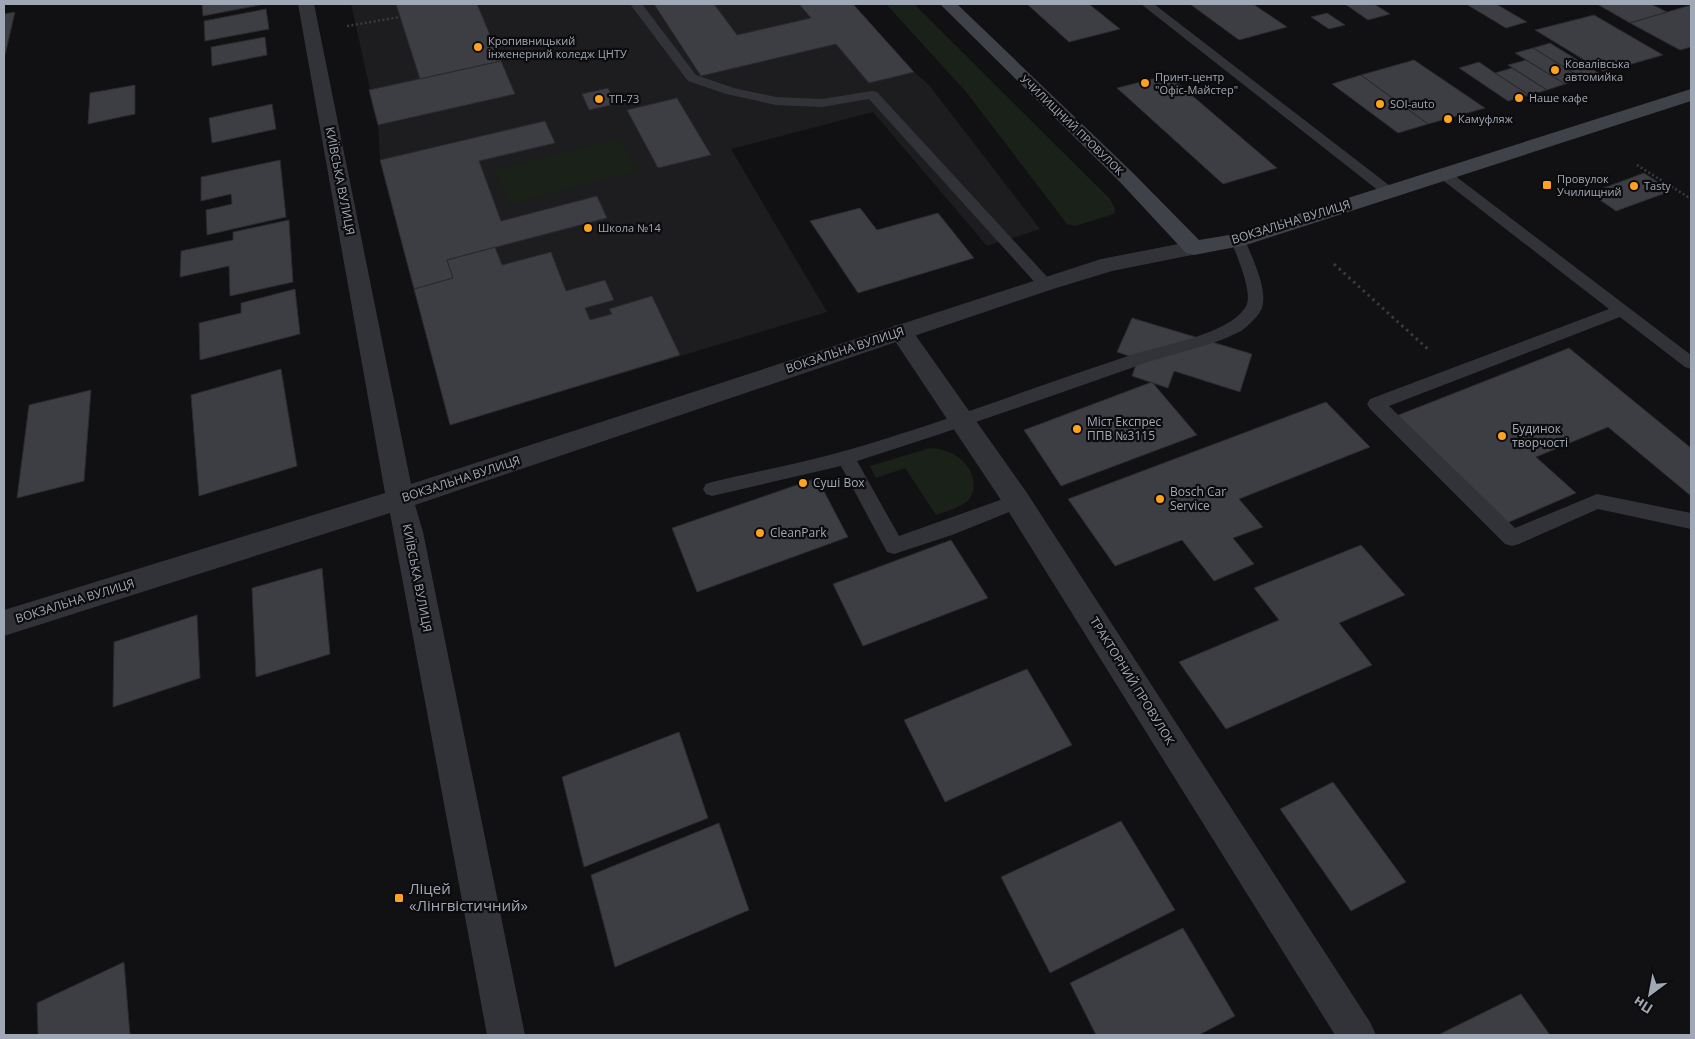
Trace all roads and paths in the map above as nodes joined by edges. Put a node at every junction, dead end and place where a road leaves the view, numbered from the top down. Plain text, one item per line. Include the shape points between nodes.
1 (306, 4) edge
2 (636, 4) edge
3 (948, 4) edge
4 (1147, 4) edge
5 (400, 17) dead end
6 (347, 26) dead end
7 (1691, 94) edge
8 (1637, 165) dead end
9 (1445, 176) junction
10 (1389, 192) junction
11 (1691, 196) edge
12 (1238, 240) junction
13 (1194, 248) junction
14 (1334, 264) dead end
15 (1045, 284) junction
16 (1621, 310) junction
17 (901, 332) junction
18 (1691, 363) edge
19 (1454, 373) junction
20 (963, 421) junction
21 (846, 458) junction
22 (712, 489) dead end
23 (400, 499) junction
24 (1017, 501) junction
25 (1691, 521) edge
26 (4, 623) edge
27 (506, 1035) edge
28 (1357, 1035) edge

1 - 23 street, КИЇВСЬКА ВУЛИЦЯ
2 - 15 lane via 692,78 730,91 776,101 822,103 872,95
3 - 13 main road, УЧИЛИЩНИЙ ПРОВУЛОК
4 - 10 lane
5 - 6 path
7 - 9 main road, ВОКЗАЛЬНА ВУЛИЦЯ
8 - 11 path
9 - 10 main road, ВОКЗАЛЬНА ВУЛИЦЯ
9 - 16 lane
10 - 12 main road, ВОКЗАЛЬНА ВУЛИЦЯ
12 - 13 main road, ВОКЗАЛЬНА ВУЛИЦЯ
12 - 20 lane via 1256,300 1253,310 1236,326
13 - 15 street, ВОКЗАЛЬНА ВУЛИЦЯ via 1109,264
14 - 19 path
15 - 17 street, ВОКЗАЛЬНА ВУЛИЦЯ
16 - 18 lane
16 - 19 lane
17 - 20 street, ТРАКТОРНИЙ ПРОВУЛОК
17 - 23 street, ВОКЗАЛЬНА ВУЛИЦЯ
19 - 25 lane via 1376,404 1512,538 1597,501
20 - 21 lane
20 - 24 street, ТРАКТОРНИЙ ПРОВУЛОК
21 - 22 lane
21 - 24 lane via 894,546
23 - 26 street, ВОКЗАЛЬНА ВУЛИЦЯ
23 - 27 street, КИЇВСЬКА ВУЛИЦЯ
24 - 28 street, ТРАКТОРНИЙ ПРОВУЛОК

